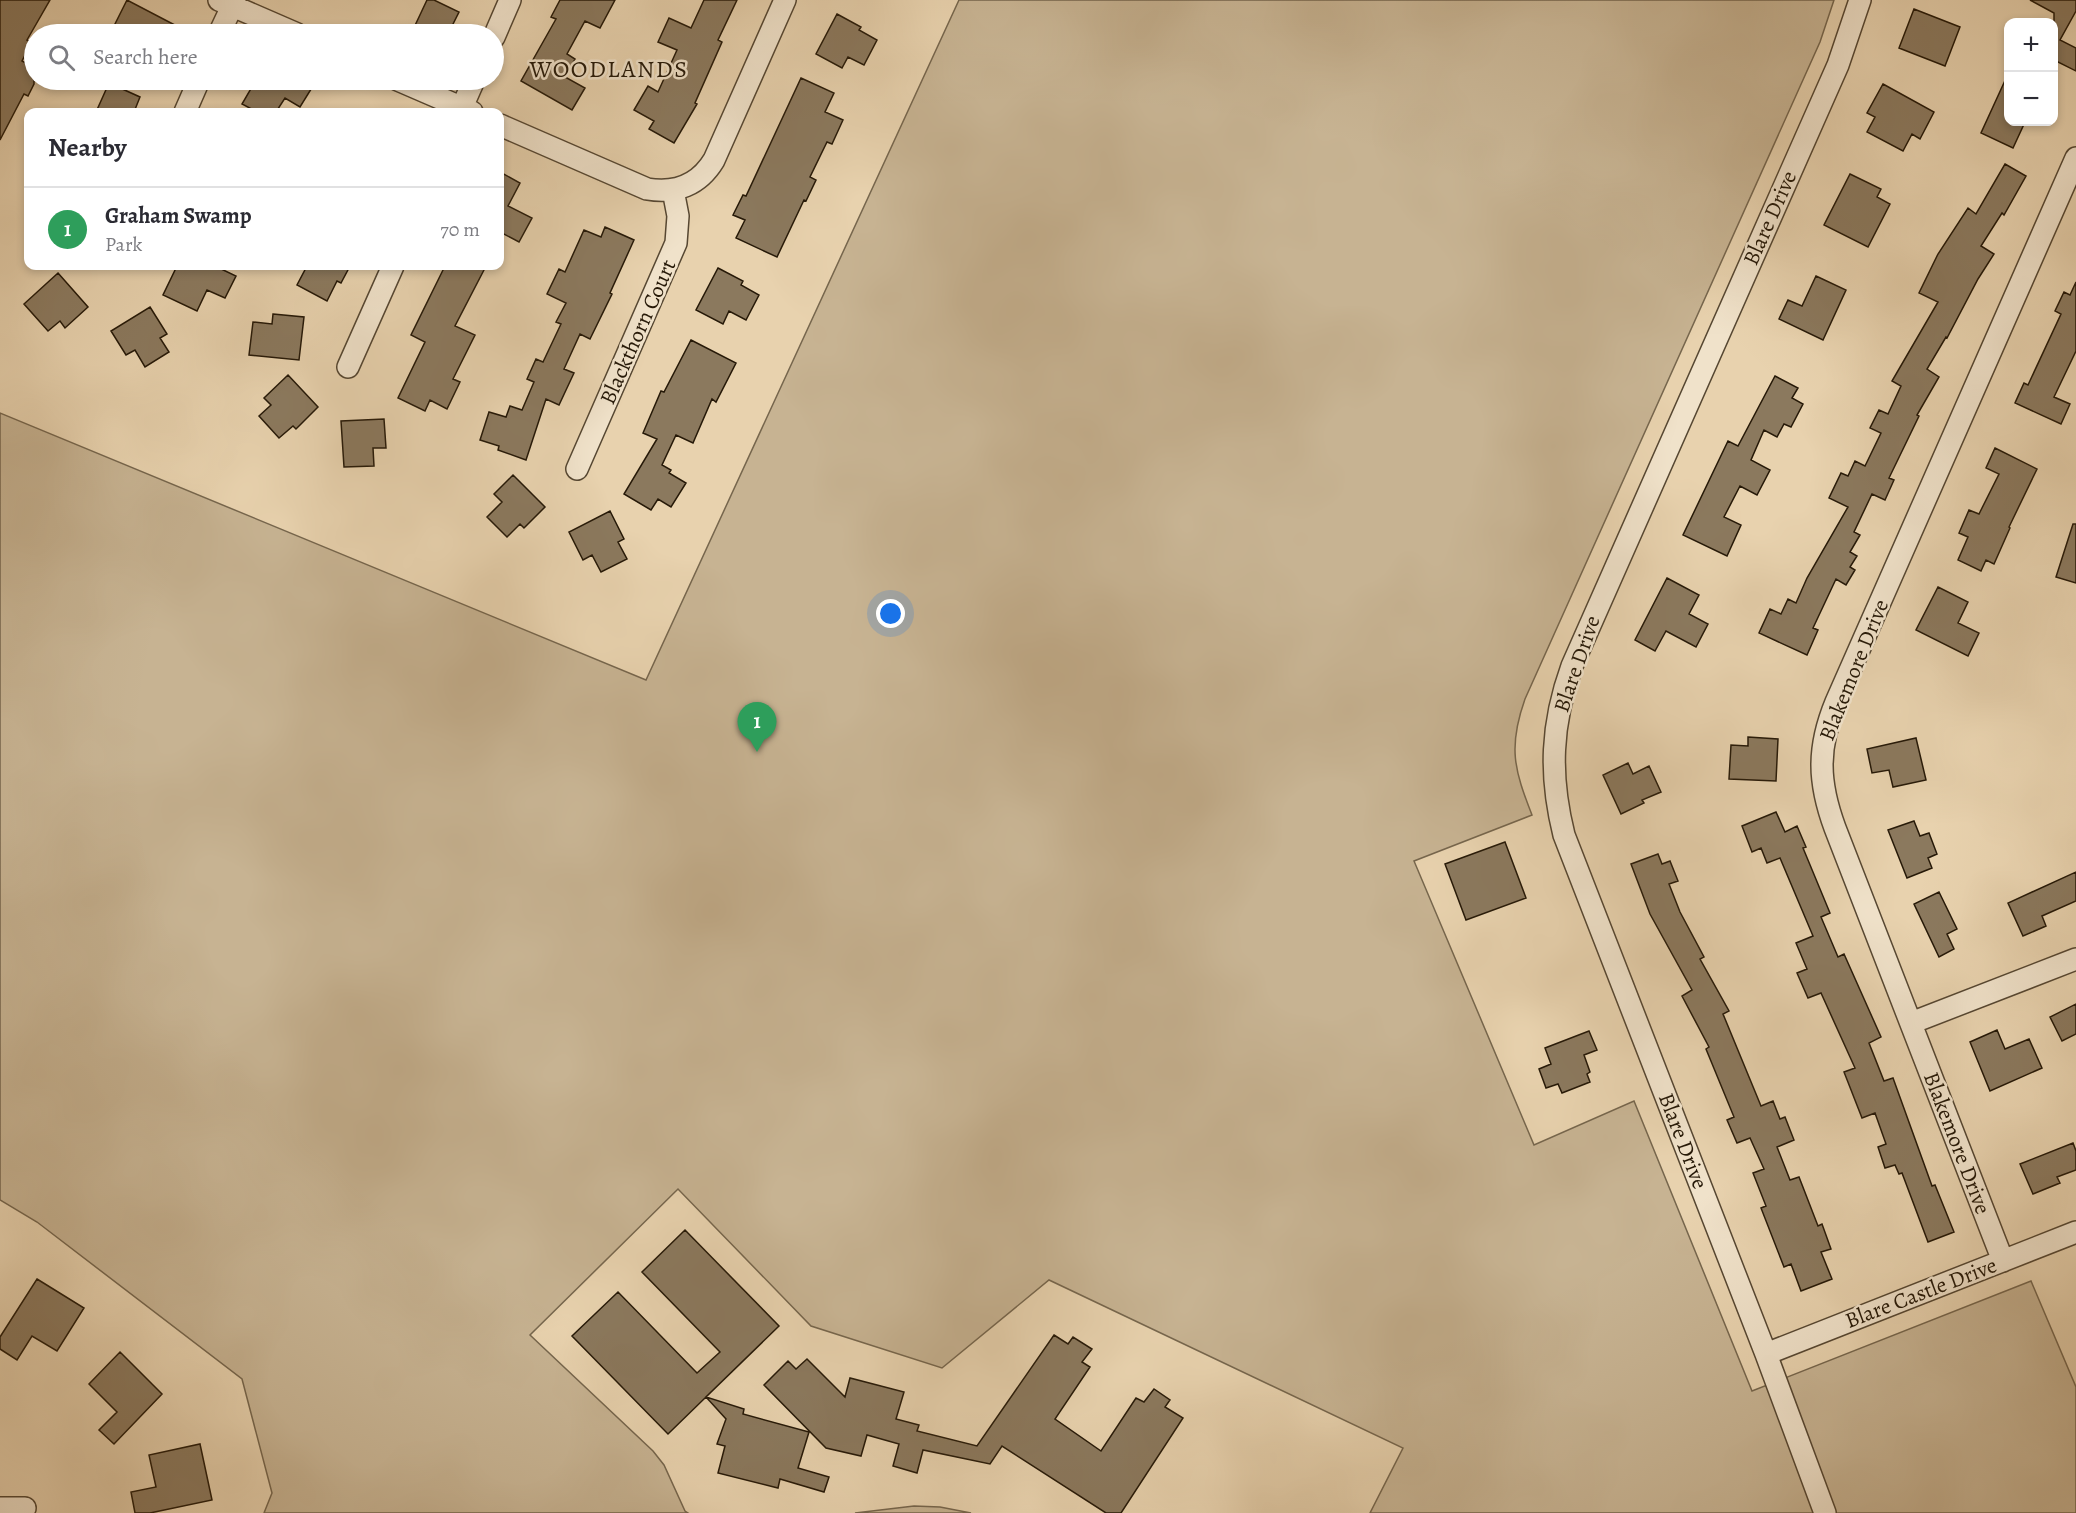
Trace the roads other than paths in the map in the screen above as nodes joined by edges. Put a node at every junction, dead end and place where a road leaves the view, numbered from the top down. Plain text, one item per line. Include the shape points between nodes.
1 (510, 0) edge
2 (784, 0) edge
3 (1860, 0) edge
4 (229, 2) edge
5 (222, 24) edge
6 (276, 24) edge
7 (500, 24) edge
8 (195, 90) edge
9 (419, 90) edge
10 (471, 90) edge
11 (187, 108) edge
12 (458, 108) edge
13 (465, 108) edge
14 (504, 127) edge
15 (2076, 158) edge
16 (673, 190) junction
17 (391, 270) edge
18 (348, 367) dead end
19 (577, 469) dead end
20 (2076, 959) edge
21 (1911, 1023) junction
22 (2076, 1232) edge
23 (2003, 1261) junction
24 (1766, 1354) junction
25 (0, 1508) edge
26 (25, 1508) dead end
27 (1825, 1513) edge

1 - 7 street
2 - 16 street via 709,169 692,184
3 - 24 street, Blare Drive via 1838,65 1572,666 1560,706 1554,750 1555,791 1563,835
4 - 5 street
4 - 6 street
8 - 11 street
9 - 12 street
10 - 13 street
14 - 16 street via 638,186
15 - 21 street, Blakemore Drive via 1824,736 1821,766 1829,811
16 - 19 street, Blackthorn Court via 678,216 676,243
17 - 18 street
20 - 21 street
21 - 23 street, Blakemore Drive
22 - 23 street, Blare Castle Drive
23 - 24 street, Blare Castle Drive
24 - 27 street, Blare Drive
25 - 26 street

